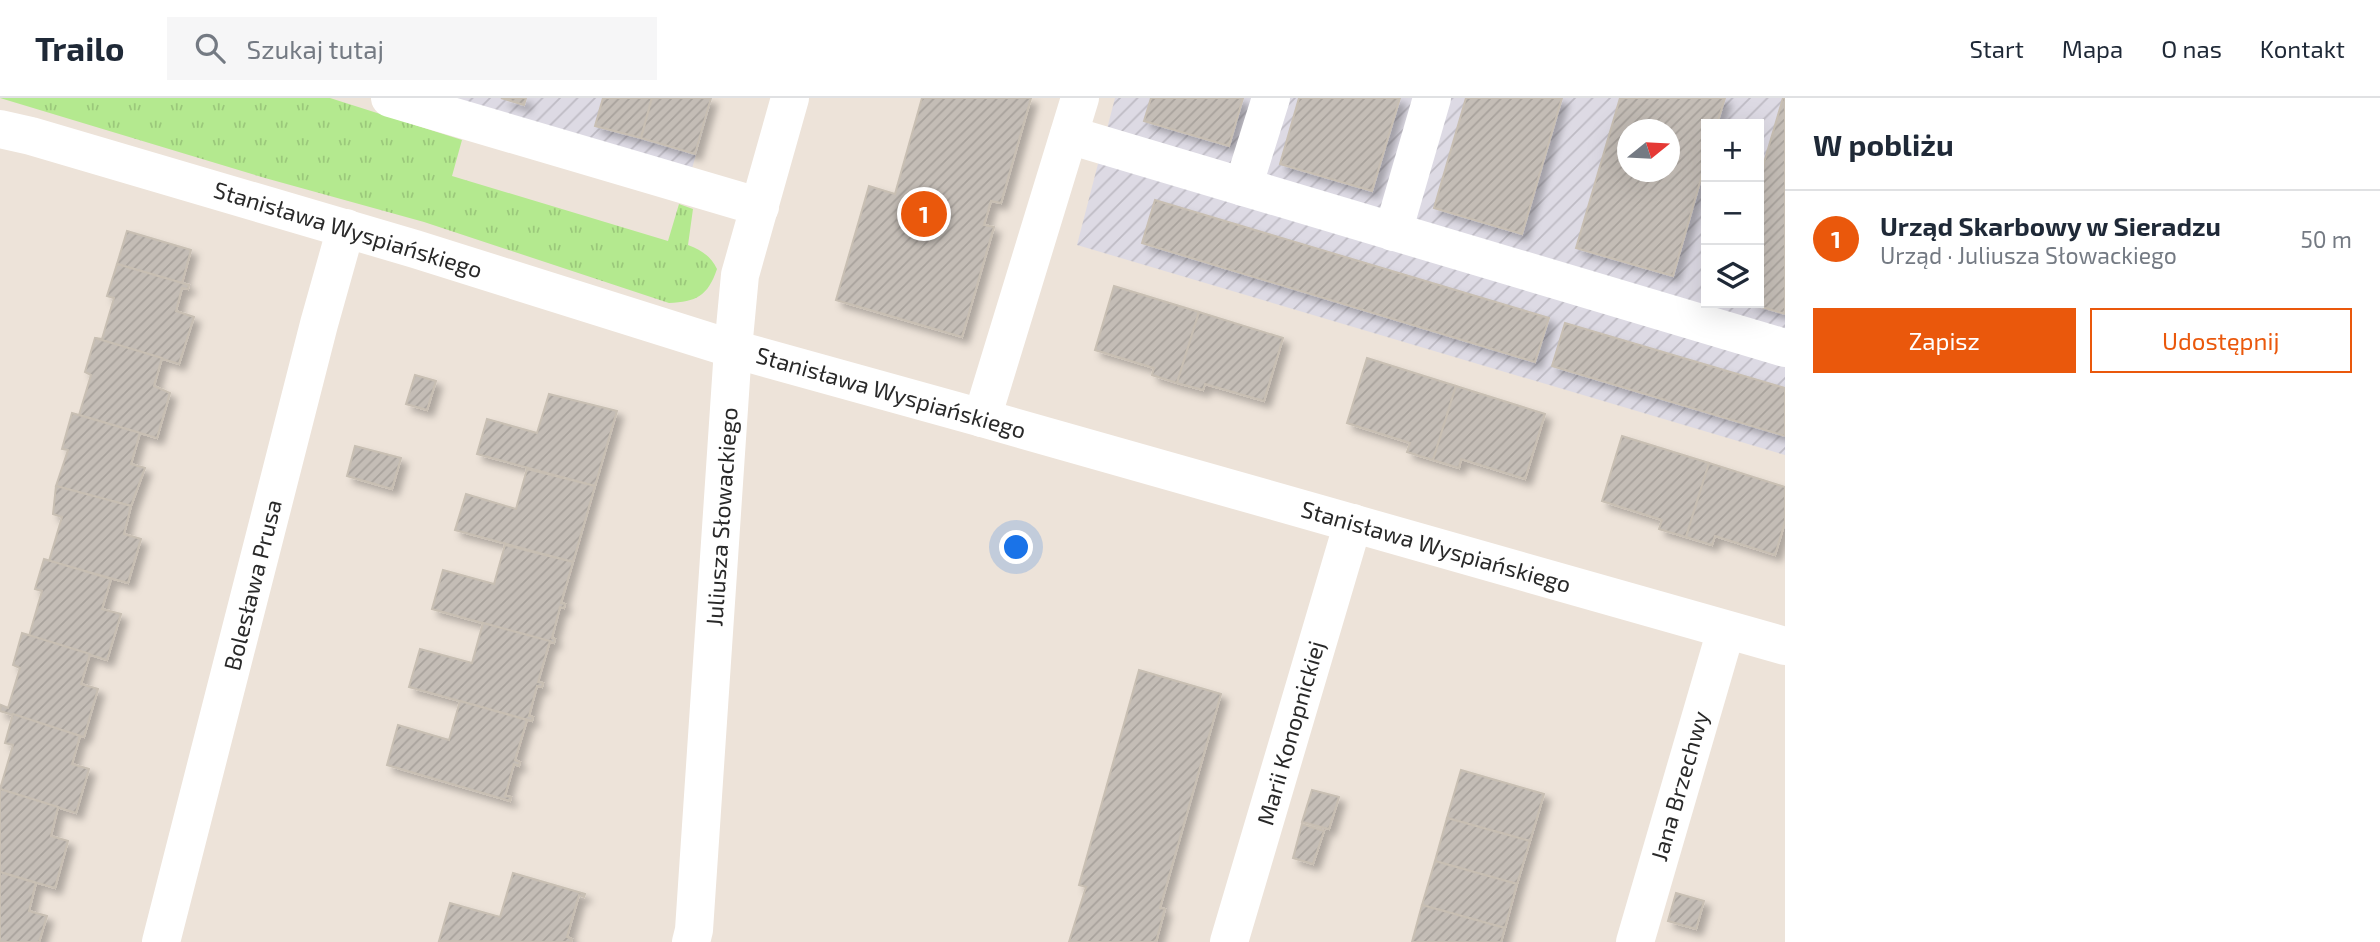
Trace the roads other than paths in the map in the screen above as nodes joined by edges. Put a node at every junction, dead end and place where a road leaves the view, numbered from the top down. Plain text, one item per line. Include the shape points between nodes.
1 (390, 98) edge
2 (790, 98) edge
3 (1080, 98) edge
4 (1270, 98) edge
5 (1432, 98) edge
6 (0, 129) edge
7 (1069, 135) junction
8 (1244, 187) junction
9 (760, 206) junction
10 (346, 228) junction
11 (1393, 232) junction
12 (1785, 348) edge
13 (733, 349) junction
14 (982, 418) junction
15 (1353, 523) junction
16 (1726, 630) junction
17 (1785, 646) edge
18 (161, 942) edge
19 (691, 942) edge
20 (1229, 942) edge
21 (1634, 942) edge

1 - 9 street
2 - 9 street, Juliusza Słowackiego
3 - 7 street
4 - 8 street
5 - 11 street
6 - 10 street, Stanisława Wyspiańskiego
7 - 8 street
7 - 14 street
8 - 11 street
9 - 13 street, Juliusza Słowackiego via 740,275
10 - 13 street, Stanisława Wyspiańskiego
10 - 18 street, Bolesława Prusa
11 - 12 street
13 - 14 street, Stanisława Wyspiańskiego
13 - 19 street, Juliusza Słowackiego
14 - 15 street, Stanisława Wyspiańskiego
15 - 16 street, Stanisława Wyspiańskiego
15 - 20 street, Marii Konopnickiej
16 - 17 street, Stanisława Wyspiańskiego
16 - 21 street, Jana Brzechwy

